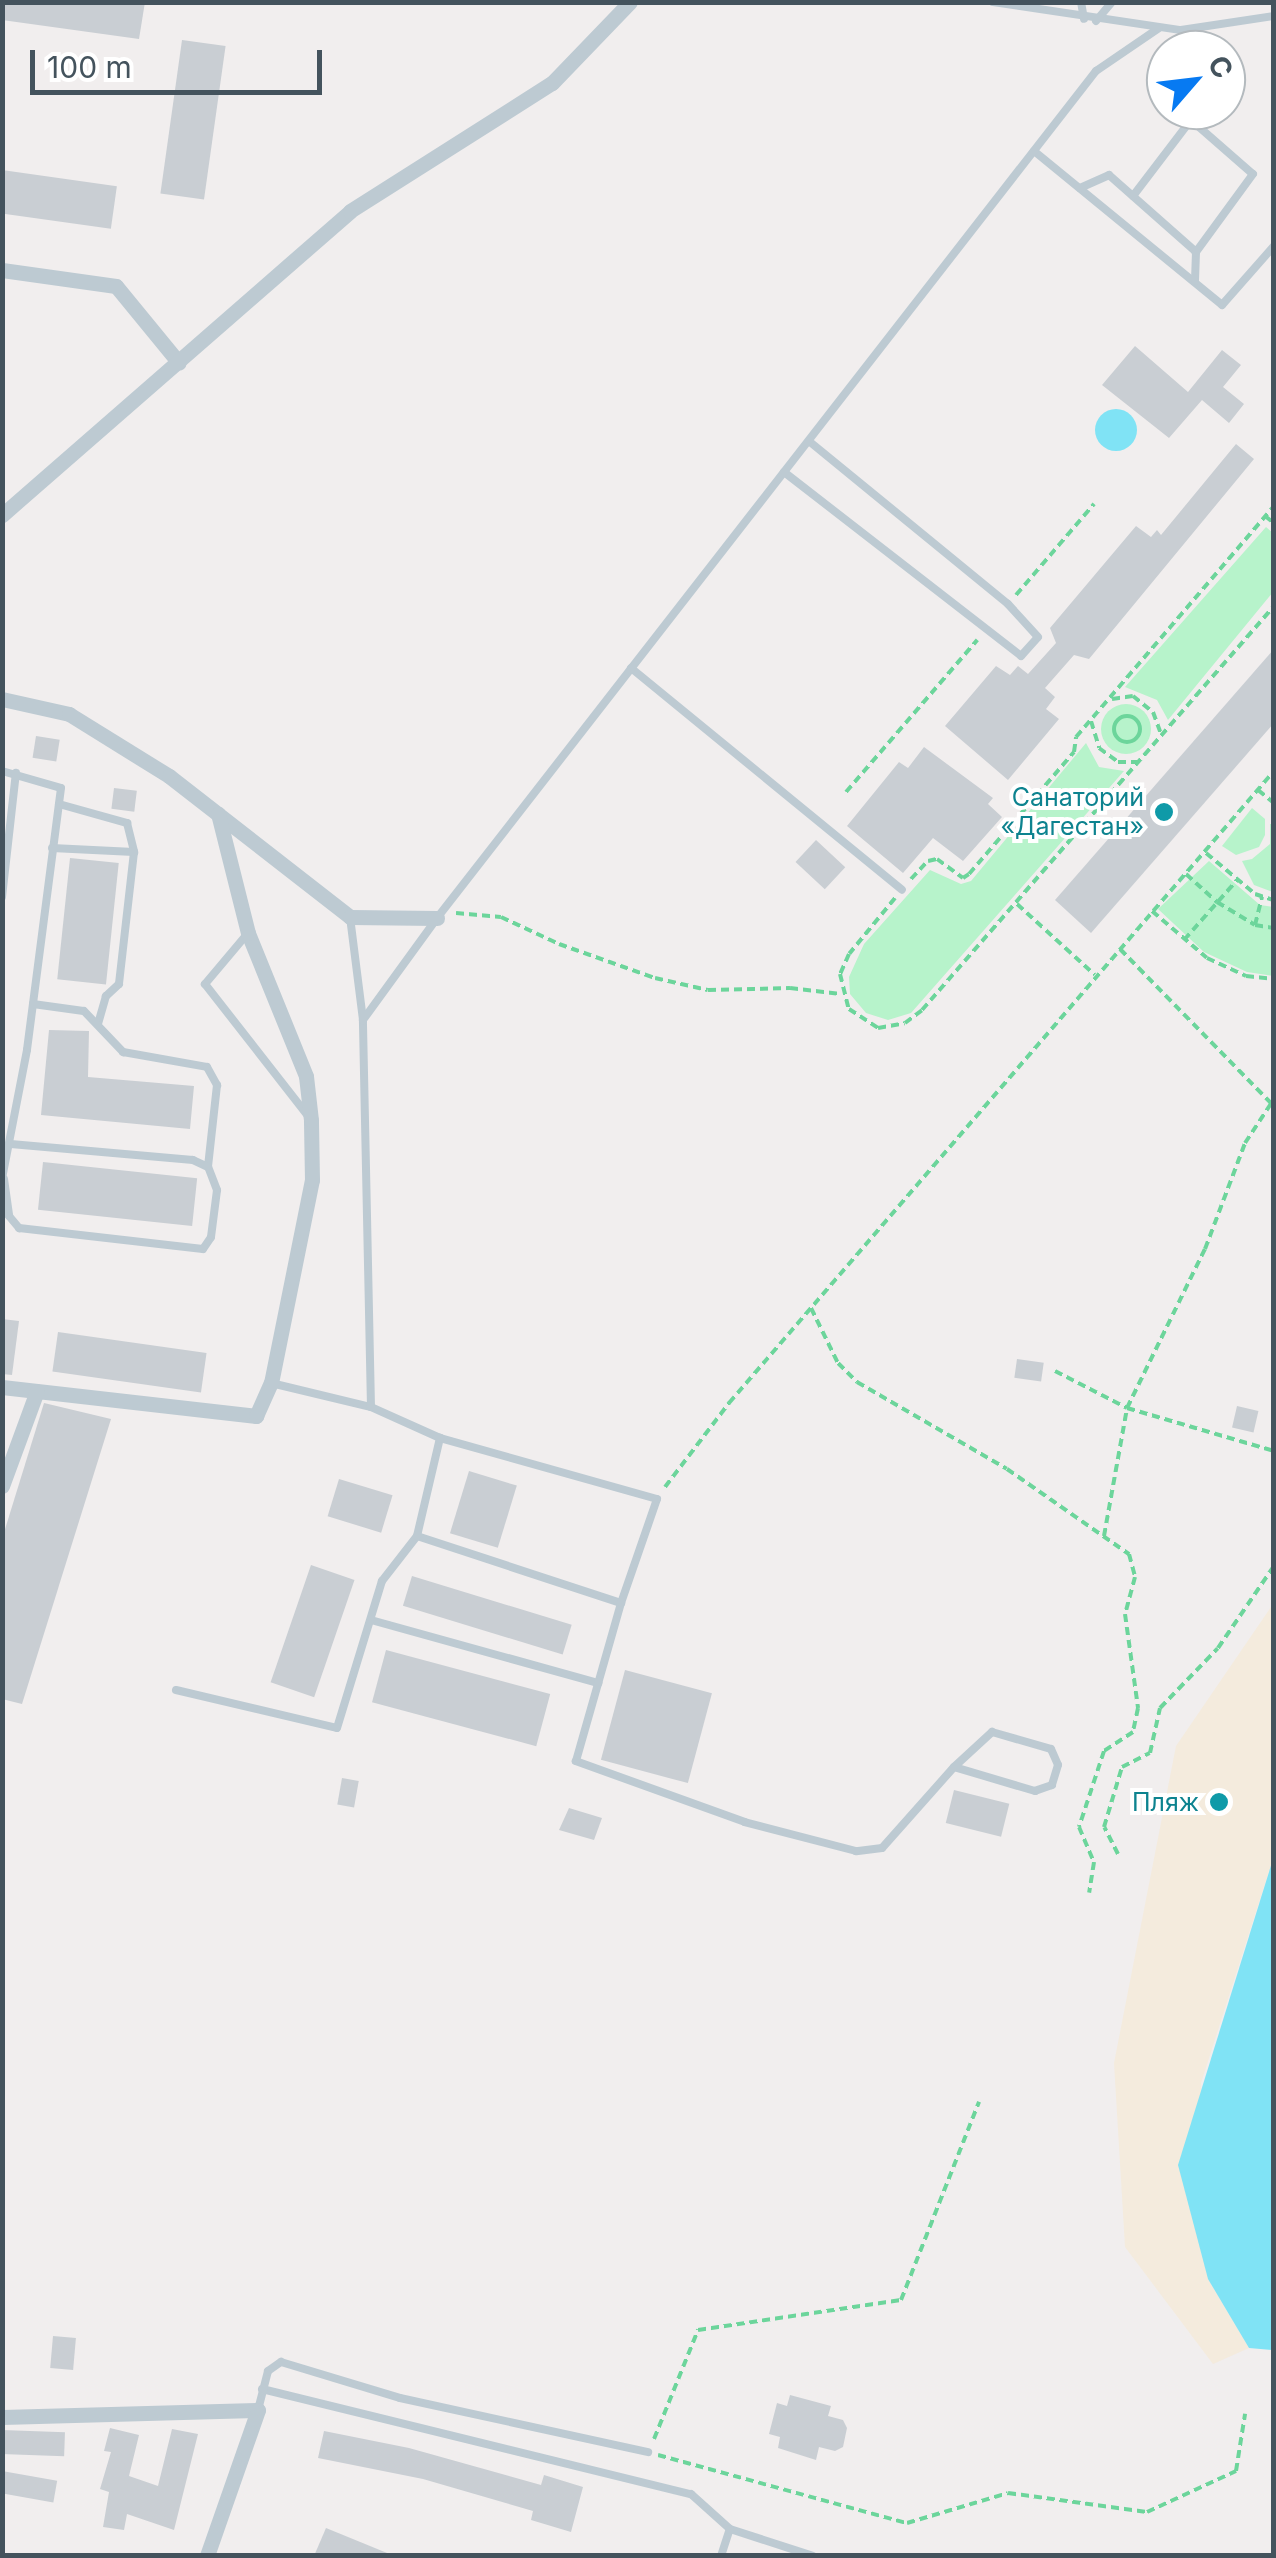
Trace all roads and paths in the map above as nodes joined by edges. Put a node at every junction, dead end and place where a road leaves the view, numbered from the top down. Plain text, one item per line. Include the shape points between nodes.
1 (630, 2) edge
2 (993, 2) edge
3 (1081, 2) edge
4 (1112, 2) edge
5 (1274, 16) edge
6 (1084, 19) junction
7 (1096, 21) junction
8 (1159, 28) junction
9 (1034, 151) junction
10 (1080, 188) junction
11 (1133, 196) junction
12 (1274, 246) edge
13 (1196, 252) junction
14 (2, 270) edge
15 (1195, 281) junction
16 (179, 364) junction
17 (809, 441) junction
18 (784, 472) junction
19 (1094, 504) dead end
20 (1274, 506) edge
21 (2, 515) edge
22 (1265, 516) junction
23 (1274, 523) edge
24 (1008, 604) junction
25 (1274, 606) edge
26 (985, 631) junction
27 (631, 668) junction
28 (2, 699) edge
29 (1109, 699) junction
30 (1127, 716) joint
31 (1091, 721) junction
32 (1162, 734) junction
33 (1140, 762) junction
34 (2, 771) edge
35 (1274, 771) edge
36 (16, 773) junction
37 (1257, 790) junction
38 (846, 792) dead end
39 (1274, 803) edge
40 (58, 804) junction
41 (218, 814) junction
42 (52, 848) junction
43 (134, 852) junction
44 (1206, 853) junction
45 (1186, 874) junction
46 (1236, 880) junction
47 (902, 890) junction
48 (1262, 897) junction
49 (2, 898) edge
50 (1274, 900) edge
51 (1217, 902) junction
52 (1017, 904) junction
53 (1152, 911) junction
54 (350, 917) junction
55 (437, 918) junction
56 (1255, 926) junction
57 (1274, 928) edge
58 (248, 933) junction
59 (1182, 941) junction
60 (1120, 949) junction
61 (1097, 976) junction
62 (1274, 979) edge
63 (842, 994) junction
64 (33, 1004) junction
65 (364, 1020) junction
66 (98, 1024) junction
67 (1272, 1103) edge
68 (311, 1120) junction
69 (10, 1144) junction
70 (208, 1167) junction
71 (3, 1179) edge
72 (811, 1308) junction
73 (1056, 1370) dead end
74 (272, 1383) junction
75 (2, 1387) edge
76 (37, 1391) junction
77 (371, 1407) junction
78 (1126, 1408) junction
79 (440, 1438) junction
80 (1274, 1452) edge
81 (2, 1486) edge
82 (656, 1499) junction
83 (417, 1536) junction
84 (1104, 1536) junction
85 (1274, 1566) edge
86 (621, 1603) junction
87 (370, 1620) junction
88 (598, 1683) junction
89 (176, 1690) dead end
90 (954, 1767) junction
91 (1118, 1854) dead end
92 (1089, 1893) dead end
93 (979, 2102) dead end
94 (262, 2389) junction
95 (258, 2410) junction
96 (1245, 2414) dead end
97 (2, 2417) edge
98 (648, 2452) junction
99 (730, 2529) junction
100 (206, 2556) edge
101 (721, 2556) edge
102 (813, 2556) edge

1 - 16 street via 552,83 350,211
2 - 6 lane
3 - 6 lane
4 - 7 lane
5 - 8 lane
6 - 7 lane
7 - 8 lane
8 - 9 lane via 1096,72
9 - 10 lane
9 - 17 lane
10 - 11 lane via 1110,175
10 - 15 lane
11 - 13 lane
11 - 13 lane via 1190,120 1252,174
12 - 15 lane via 1222,305
13 - 15 lane
14 - 16 street via 116,286
16 - 21 street
17 - 18 lane
17 - 24 lane
18 - 26 lane
18 - 27 lane
19 - 24 path
20 - 22 path
22 - 23 path
22 - 29 path
24 - 26 lane via 1038,637 1021,656
25 - 32 path
26 - 38 path
27 - 47 lane
27 - 55 lane
28 - 41 street via 69,714
29 - 31 path
29 - 32 path via 1133,696 1154,712
30 - 30 path via 1140,727 1128,743 1114,732
31 - 33 path via 1099,748 1118,762
31 - 47 path via 1076,737 1074,752 970,874 964,878 936,859
32 - 33 path
33 - 52 path
34 - 36 lane
35 - 37 path
36 - 40 lane via 61,788
36 - 49 lane
37 - 39 path
37 - 44 path
40 - 42 lane
40 - 43 lane via 127,823
41 - 54 street
41 - 58 street
42 - 43 lane
42 - 64 lane
43 - 66 lane via 119,984 106,996
44 - 45 path
44 - 46 path
45 - 51 path
45 - 53 path
46 - 48 path
46 - 51 path
47 - 63 path via 849,954 840,974
48 - 50 path
48 - 56 path
51 - 56 path
51 - 59 path
52 - 61 path
52 - 63 path via 905,1023 866,1023
53 - 59 path
53 - 60 path
54 - 55 street
54 - 65 lane
55 - 63 path via 458,912 501,917 655,978 708,990
55 - 65 lane
56 - 57 path
58 - 68 street via 306,1076
58 - 68 lane via 205,984
59 - 62 path via 1246,976
60 - 61 path
60 - 67 path
61 - 72 path
64 - 66 lane via 84,1011
64 - 69 lane
65 - 77 lane
66 - 70 lane via 123,1052 207,1067 216,1085
67 - 78 path via 1245,1143 1205,1249
68 - 74 street via 312,1180
69 - 70 lane via 193,1160
69 - 71 lane
70 - 71 lane via 217,1190 211,1237 203,1249 19,1228 9,1216
72 - 82 path
72 - 84 path via 838,1363 857,1382 1007,1469
73 - 78 path
74 - 76 street via 256,1416
74 - 77 lane
75 - 76 street
76 - 81 street
77 - 79 lane
78 - 80 path
78 - 84 path
79 - 82 lane
79 - 83 lane
82 - 86 lane
83 - 86 lane
83 - 87 lane via 382,1581
84 - 92 path via 1129,1554 1135,1578 1125,1614 1138,1708 1133,1732 1104,1751 1079,1827 1094,1862
85 - 91 path via 1218,1648 1160,1708 1150,1753 1122,1767 1104,1827
86 - 88 lane
87 - 88 lane
87 - 89 lane via 338,1728
88 - 90 lane via 576,1761 746,1822 856,1852 882,1848
90 - 90 lane via 992,1732 1052,1749 1058,1766 1052,1785 1035,1791
93 - 98 path via 901,2300 698,2330
94 - 95 lane
94 - 98 lane via 268,2371 281,2362 400,2398
94 - 99 lane via 692,2494
95 - 97 street
95 - 100 street
96 - 98 path via 1236,2471 1148,2512 1008,2493 906,2523
99 - 101 lane
99 - 102 lane

